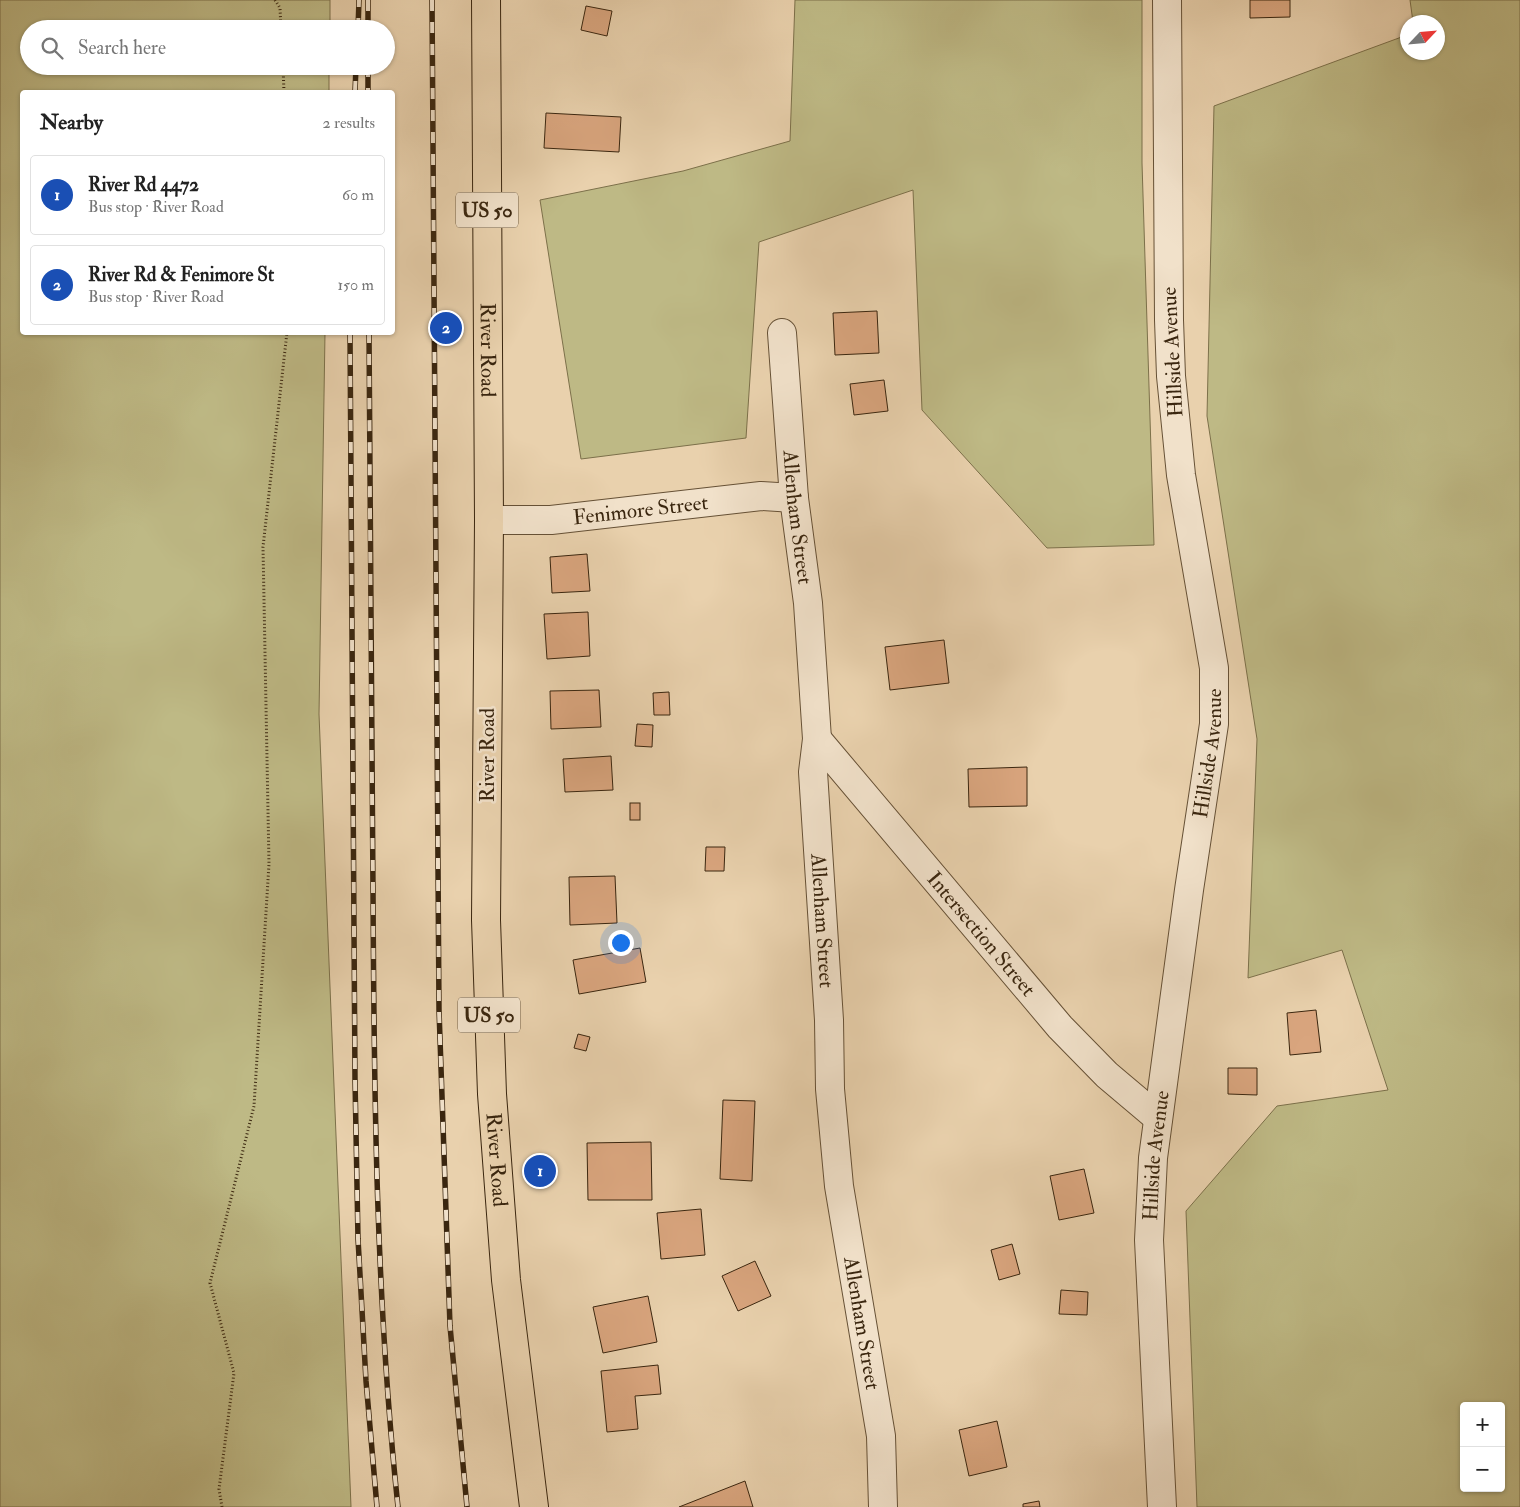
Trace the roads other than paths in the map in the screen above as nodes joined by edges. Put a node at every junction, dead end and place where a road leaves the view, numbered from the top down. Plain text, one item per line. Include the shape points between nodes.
1 (486, 0) edge
2 (1167, 0) edge
3 (782, 332) dead end
4 (794, 498) junction
5 (489, 520) junction
6 (817, 739) junction
7 (1158, 1118) junction
8 (534, 1507) edge
9 (884, 1507) edge
10 (1162, 1507) edge

1 - 5 main road, River Road / US 50
2 - 7 street, Hillside Avenue via 1171,376 1181,475 1214,668 1214,715
3 - 4 street, Allenham Street
4 - 5 street, Fenimore Street via 761,496 550,520
4 - 6 street, Allenham Street via 808,603
5 - 8 main road, River Road / US 50 via 486,920 492,1094 506,1280
6 - 7 street, Intersection Street via 1060,1027 1107,1075
6 - 9 street, Allenham Street via 813,772 829,1020 830,1090 839,1186 881,1436
7 - 10 street, Hillside Avenue via 1149,1240

